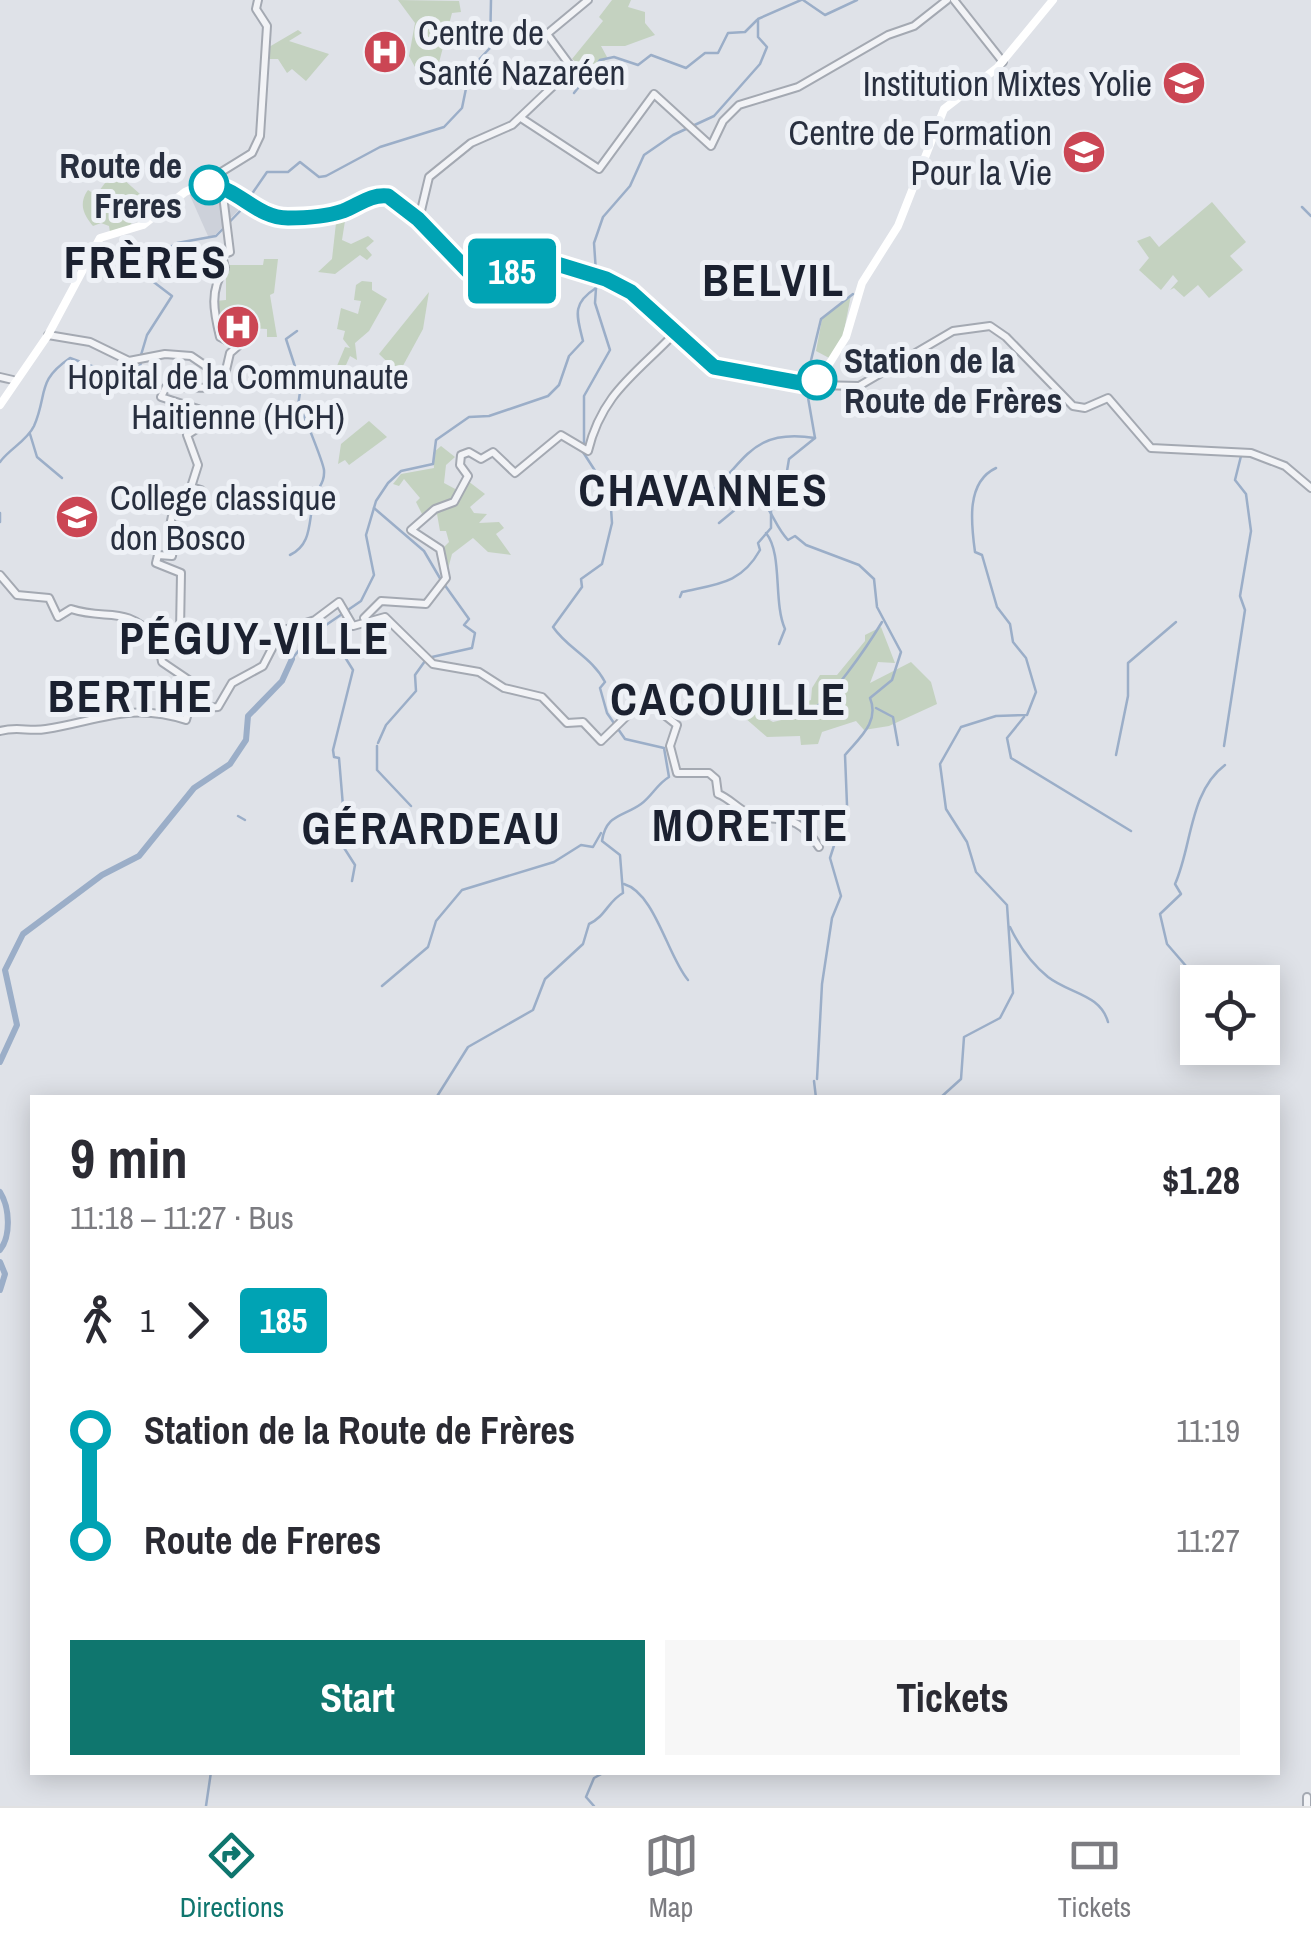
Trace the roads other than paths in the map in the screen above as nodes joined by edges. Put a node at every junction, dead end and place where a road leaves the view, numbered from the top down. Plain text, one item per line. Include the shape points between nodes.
1 (258, 0) edge
2 (588, 0) edge
3 (950, 0) edge
4 (1053, 0) edge
5 (1003, 62) junction
6 (520, 118) junction
7 (217, 186) junction
8 (418, 219) junction
9 (674, 334) junction
10 (48, 335) junction
11 (0, 377) edge
12 (13, 380) junction
13 (218, 385) junction
14 (816, 385) junction
15 (0, 405) edge
16 (1311, 488) edge
17 (0, 575) edge
18 (363, 621) junction
19 (158, 639) junction
20 (190, 709) junction
21 (0, 731) edge
22 (819, 847) dead end

1 - 7 street via 256,9 268,26 260,136 252,153 218,174
2 - 6 street via 547,34 572,68
3 - 5 street
3 - 6 street via 798,87 743,102 711,146 654,94 598,168
4 - 5 main road
5 - 14 main road via 944,109 898,226 859,289 846,337
6 - 8 street via 427,180
7 - 8 main road via 289,218 341,212 384,196
7 - 10 main road via 189,190 130,232 100,238
7 - 13 street via 230,252 222,255 225,268 214,302 220,338 238,346
8 - 9 main road via 471,272 557,264 631,292
9 - 14 main road via 718,368
9 - 18 street via 616,388 584,450 562,435 514,473 493,452 461,455 468,476 458,498 411,530 440,549 446,578 426,604 382,601
10 - 12 main road
10 - 13 street via 90,342 129,361 191,356 216,373
11 - 12 street
12 - 15 main road
13 - 19 street via 166,387 161,398 199,411 200,426 186,435 198,465 191,487 201,490 183,515 172,516 172,556 158,554 156,564 180,573 183,620 180,633 162,631
14 - 16 street via 859,386 953,331 990,326 1072,406 1108,398 1151,448 1250,453 1284,466
17 - 19 street via 17,595 49,598 58,617 71,609 89,616 122,614
18 - 20 street via 353,626 337,603 315,620 281,630 263,666 232,683 218,707
18 - 22 street via 384,617 433,664 479,672 504,688 542,697 570,724 583,722 601,740 648,702 677,725 670,746 677,774 709,773 718,794 746,812 801,826
19 - 20 street via 162,662 196,685
20 - 21 street via 186,720 141,712

